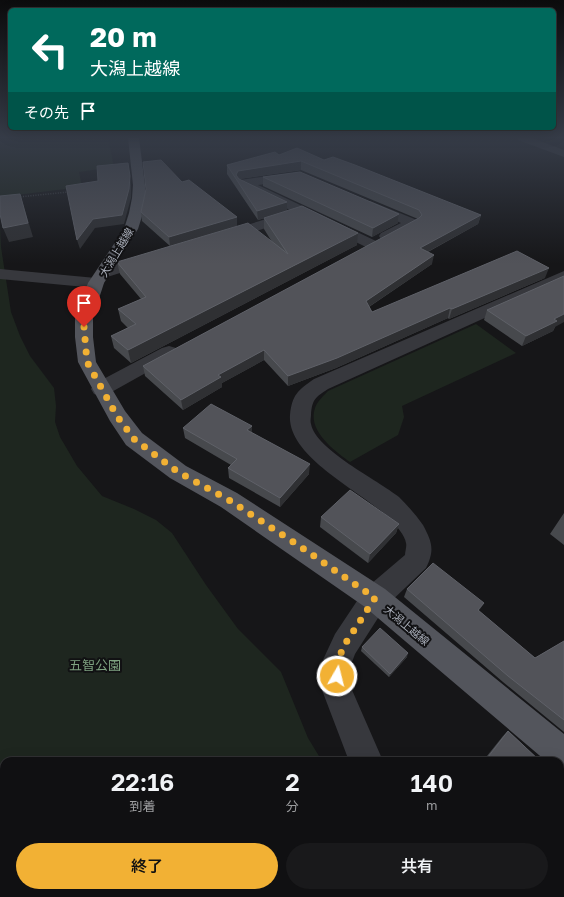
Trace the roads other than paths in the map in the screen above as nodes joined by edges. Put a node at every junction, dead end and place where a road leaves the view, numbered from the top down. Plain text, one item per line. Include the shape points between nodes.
1 (138, 180) edge
2 (266, 180) edge
3 (356, 199) edge
4 (305, 211) junction
5 (215, 239) edge
6 (372, 244) junction
7 (358, 252) edge
8 (163, 255) edge
9 (0, 274) edge
10 (564, 276) edge
11 (100, 278) junction
12 (184, 344) edge
13 (101, 389) junction
14 (375, 598) junction
15 (564, 755) edge
16 (364, 757) edge

1 - 11 main road, 大潟上越線 via 139,205 131,229
2 - 4 street via 244,183
3 - 6 street via 412,223
4 - 5 street
4 - 6 street
6 - 7 street
8 - 11 street
9 - 11 street
10 - 14 street via 328,381 305,395 300,424 308,441 320,455 390,504 407,521 418,542 417,560
11 - 13 main road, 大潟上越線 via 84,317 84,337 87,362
12 - 13 street
13 - 14 main road, 大潟上越線 via 134,439 178,472 229,500
14 - 15 main road, 大潟上越線
14 - 16 street via 345,644 337,662 337,690

